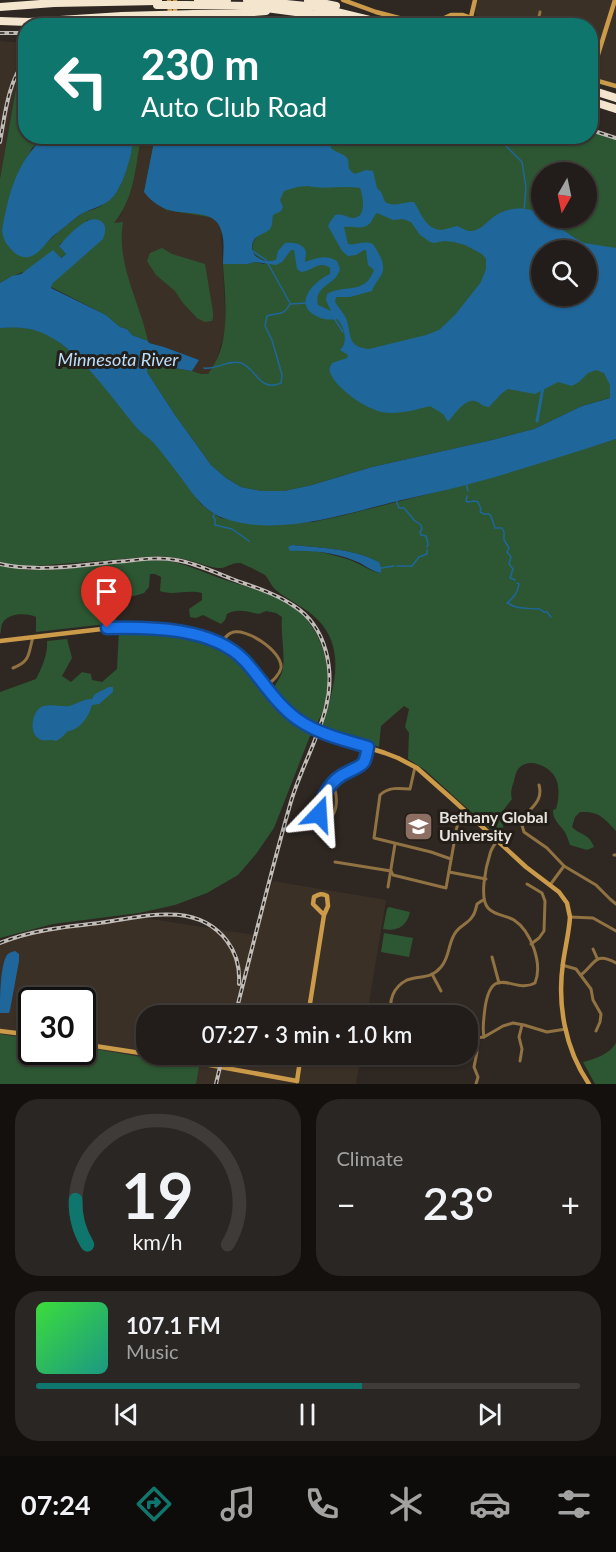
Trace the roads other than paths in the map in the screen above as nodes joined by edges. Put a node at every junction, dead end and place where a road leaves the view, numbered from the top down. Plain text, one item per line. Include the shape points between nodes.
1 (64, 0) edge
2 (169, 0) edge
3 (175, 0) edge
4 (226, 0) edge
5 (247, 0) edge
6 (308, 0) edge
7 (343, 0) edge
8 (475, 0) edge
9 (615, 0) edge
10 (158, 3) edge
11 (186, 3) edge
12 (39, 4) junction
13 (0, 9) edge
14 (280, 10) junction
15 (540, 12) dead end
16 (195, 14) junction
17 (172, 15) junction
18 (471, 17) joint
19 (85, 18) edge
20 (173, 18) edge
21 (183, 18) edge
22 (332, 18) edge
23 (360, 18) edge
24 (368, 18) edge
25 (399, 18) edge
26 (445, 18) edge
27 (539, 18) edge
28 (0, 21) edge
29 (18, 22) edge
30 (598, 55) edge
31 (598, 80) edge
32 (616, 86) edge
33 (598, 88) edge
34 (598, 92) edge
35 (616, 93) edge
36 (616, 98) edge
37 (598, 101) edge
38 (616, 107) edge
39 (33, 637) junction
40 (0, 641) edge
41 (221, 644) junction
42 (13, 668) dead end
43 (266, 686) junction
44 (368, 747) junction
45 (415, 767) junction
46 (332, 783) junction
47 (539, 785) dead end
48 (465, 810) junction
49 (497, 841) junction
50 (395, 844) junction
51 (452, 859) junction
52 (335, 862) dead end
53 (564, 866) junction
54 (391, 871) junction
55 (450, 872) junction
56 (486, 879) junction
57 (527, 884) dead end
58 (550, 885) junction
59 (388, 887) dead end
60 (484, 900) junction
61 (616, 904) edge
62 (324, 915) junction
63 (570, 917) junction
64 (616, 931) edge
65 (531, 944) junction
66 (593, 949) dead end
67 (492, 957) dead end
68 (597, 959) junction
69 (616, 963) edge
70 (562, 965) junction
71 (432, 974) junction
72 (581, 975) junction
73 (499, 983) junction
74 (441, 991) dead end
75 (310, 1005) edge
76 (390, 1005) edge
77 (522, 1024) junction
78 (566, 1029) junction
79 (0, 1031) edge
80 (596, 1031) dead end
81 (18, 1033) edge
82 (484, 1037) junction
83 (478, 1038) edge
84 (96, 1046) edge
85 (136, 1052) edge
86 (520, 1061) dead end
87 (207, 1065) edge
88 (299, 1065) edge
89 (474, 1065) edge
90 (297, 1082) edge
91 (476, 1084) edge
92 (589, 1084) edge

1 - 12 highway
2 - 17 street
3 - 17 street
4 - 11 highway
5 - 23 highway via 316,7
6 - 24 highway
7 - 25 street
8 - 18 street
9 - 30 street
10 - 11 highway, bridge
10 - 12 highway
10 - 13 highway
11 - 14 highway
12 - 13 highway
14 - 16 highway
14 - 22 highway
15 - 27 street
16 - 17 highway
16 - 21 highway
17 - 19 highway
17 - 20 street
18 - 26 street
28 - 29 highway
31 - 32 street
33 - 35 highway
34 - 36 highway
37 - 38 highway
39 - 40 street
39 - 41 street via 126,627 190,633
39 - 42 street via 28,658
41 - 43 street via 238,654
41 - 43 street via 230,633 237,632 255,638 275,652 280,671
43 - 44 street, bridge via 287,710 311,728
44 - 45 street
44 - 46 street via 365,761
45 - 48 street
45 - 50 street via 410,789 397,788 380,795 374,838
46 - 46 street via 336,806 331,817 324,820 320,809
47 - 53 street via 539,799 520,826
48 - 49 street
48 - 51 street via 458,821
49 - 56 street via 490,851
49 - 58 street
50 - 51 street
50 - 54 street
51 - 55 street
52 - 54 street
53 - 58 street
53 - 61 street via 593,882
54 - 55 street via 393,875 446,888
54 - 59 street
55 - 56 street
56 - 60 street
57 - 65 street via 540,891 545,901 544,931
58 - 63 street via 564,898
60 - 65 street via 493,912 520,926
60 - 71 street via 457,930 447,958
62 - 62 street via 328,899 319,894 313,904
62 - 75 street
63 - 64 street via 593,918
63 - 70 street
65 - 73 street via 538,961 535,983
66 - 68 street
67 - 73 street
68 - 69 street
68 - 72 street
70 - 72 street
70 - 78 street
71 - 74 street
71 - 76 street via 400,985
72 - 80 street via 601,1014
73 - 82 street via 487,998
77 - 78 street via 547,1032
77 - 82 street via 506,1025
77 - 86 street
78 - 92 street
79 - 81 street
82 - 83 street
84 - 85 street
87 - 90 street
88 - 90 street
89 - 91 street

